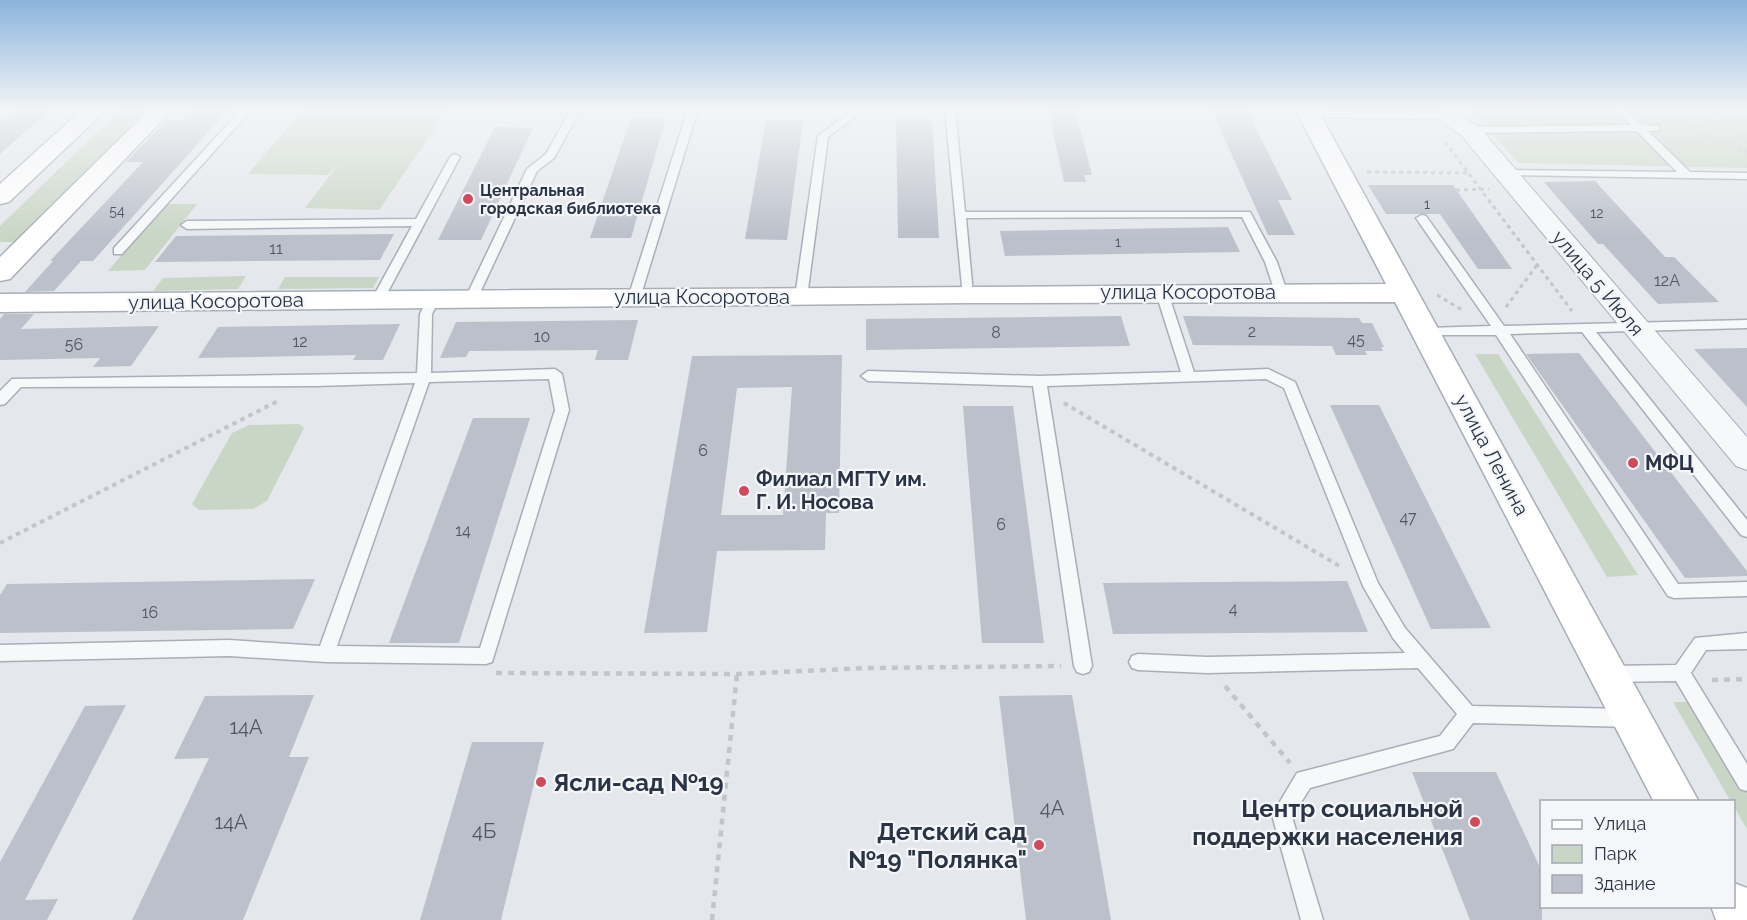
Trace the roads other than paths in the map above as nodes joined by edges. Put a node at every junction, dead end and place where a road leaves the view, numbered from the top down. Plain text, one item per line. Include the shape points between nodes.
1 (49, 152) edge
2 (120, 152) edge
3 (207, 152) edge
4 (552, 152) edge
5 (680, 152) edge
6 (821, 152) edge
7 (955, 152) edge
8 (1329, 152) edge
9 (1489, 152) edge
10 (1664, 152) edge
11 (455, 157) dead end
12 (1505, 171) junction
13 (1687, 175) junction
14 (1747, 176) edge
15 (0, 197) edge
16 (962, 215) junction
17 (1422, 218) dead end
18 (419, 222) junction
19 (187, 225) dead end
20 (118, 251) dead end
21 (0, 273) edge
22 (1281, 292) junction
23 (1162, 293) junction
24 (1404, 293) junction
25 (967, 294) junction
26 (801, 297) junction
27 (634, 298) junction
28 (378, 299) junction
29 (434, 299) junction
30 (471, 299) junction
31 (0, 303) edge
32 (1747, 324) edge
33 (1582, 325) junction
34 (1498, 326) junction
35 (1634, 327) junction
36 (1426, 332) junction
37 (868, 376) dead end
38 (1189, 376) junction
39 (424, 377) junction
40 (1040, 385) junction
41 (0, 400) edge
42 (1747, 458) edge
43 (1747, 531) edge
44 (1747, 589) edge
45 (1747, 641) edge
46 (0, 653) edge
47 (326, 654) junction
48 (1423, 660) junction
49 (1138, 662) dead end
50 (1083, 666) road end
51 (1681, 673) junction
52 (1608, 674) junction
53 (1468, 714) junction
54 (1631, 718) junction
55 (1747, 782) edge
56 (1676, 800) edge
57 (1312, 920) edge

1 - 15 street
2 - 21 street
3 - 20 lane
4 - 30 lane via 532,169
5 - 27 lane
6 - 26 lane
7 - 16 lane
8 - 24 street, улица Ленина
9 - 12 street, улица 5 Июля
10 - 13 lane
11 - 18 lane
12 - 13 lane
12 - 35 street, улица 5 Июля
13 - 14 lane
16 - 22 lane via 1246,214 1271,262
16 - 25 lane
17 - 34 lane
18 - 19 lane
18 - 28 lane
22 - 23 street, улица Косоротова
22 - 24 street, улица Косоротова
23 - 25 street, улица Косоротова
23 - 38 lane
24 - 36 street, улица Ленина
25 - 26 street, улица Косоротова
26 - 27 street, улица Косоротова
27 - 30 street, улица Косоротова
28 - 29 street, улица Косоротова
28 - 31 street, улица Косоротова
29 - 30 street, улица Косоротова
29 - 39 lane via 426,314
32 - 35 lane
33 - 34 lane
33 - 35 lane
33 - 43 lane
34 - 36 lane
34 - 44 lane via 1674,591
35 - 42 street, улица 5 Июля
36 - 52 street, улица Ленина
37 - 40 lane
38 - 40 lane
38 - 48 lane via 1268,375 1290,385 1371,586 1399,633
39 - 41 lane via 17,382
39 - 47 lane
39 - 47 lane via 555,375 562,410 486,656
40 - 50 lane
45 - 51 lane via 1701,643
46 - 47 lane via 229,648
48 - 49 lane via 1207,665
48 - 53 lane
51 - 52 lane
51 - 55 lane
52 - 54 street, улица Ленина
53 - 54 lane
53 - 57 lane via 1446,743 1304,780 1282,815
54 - 56 street, улица Ленина

